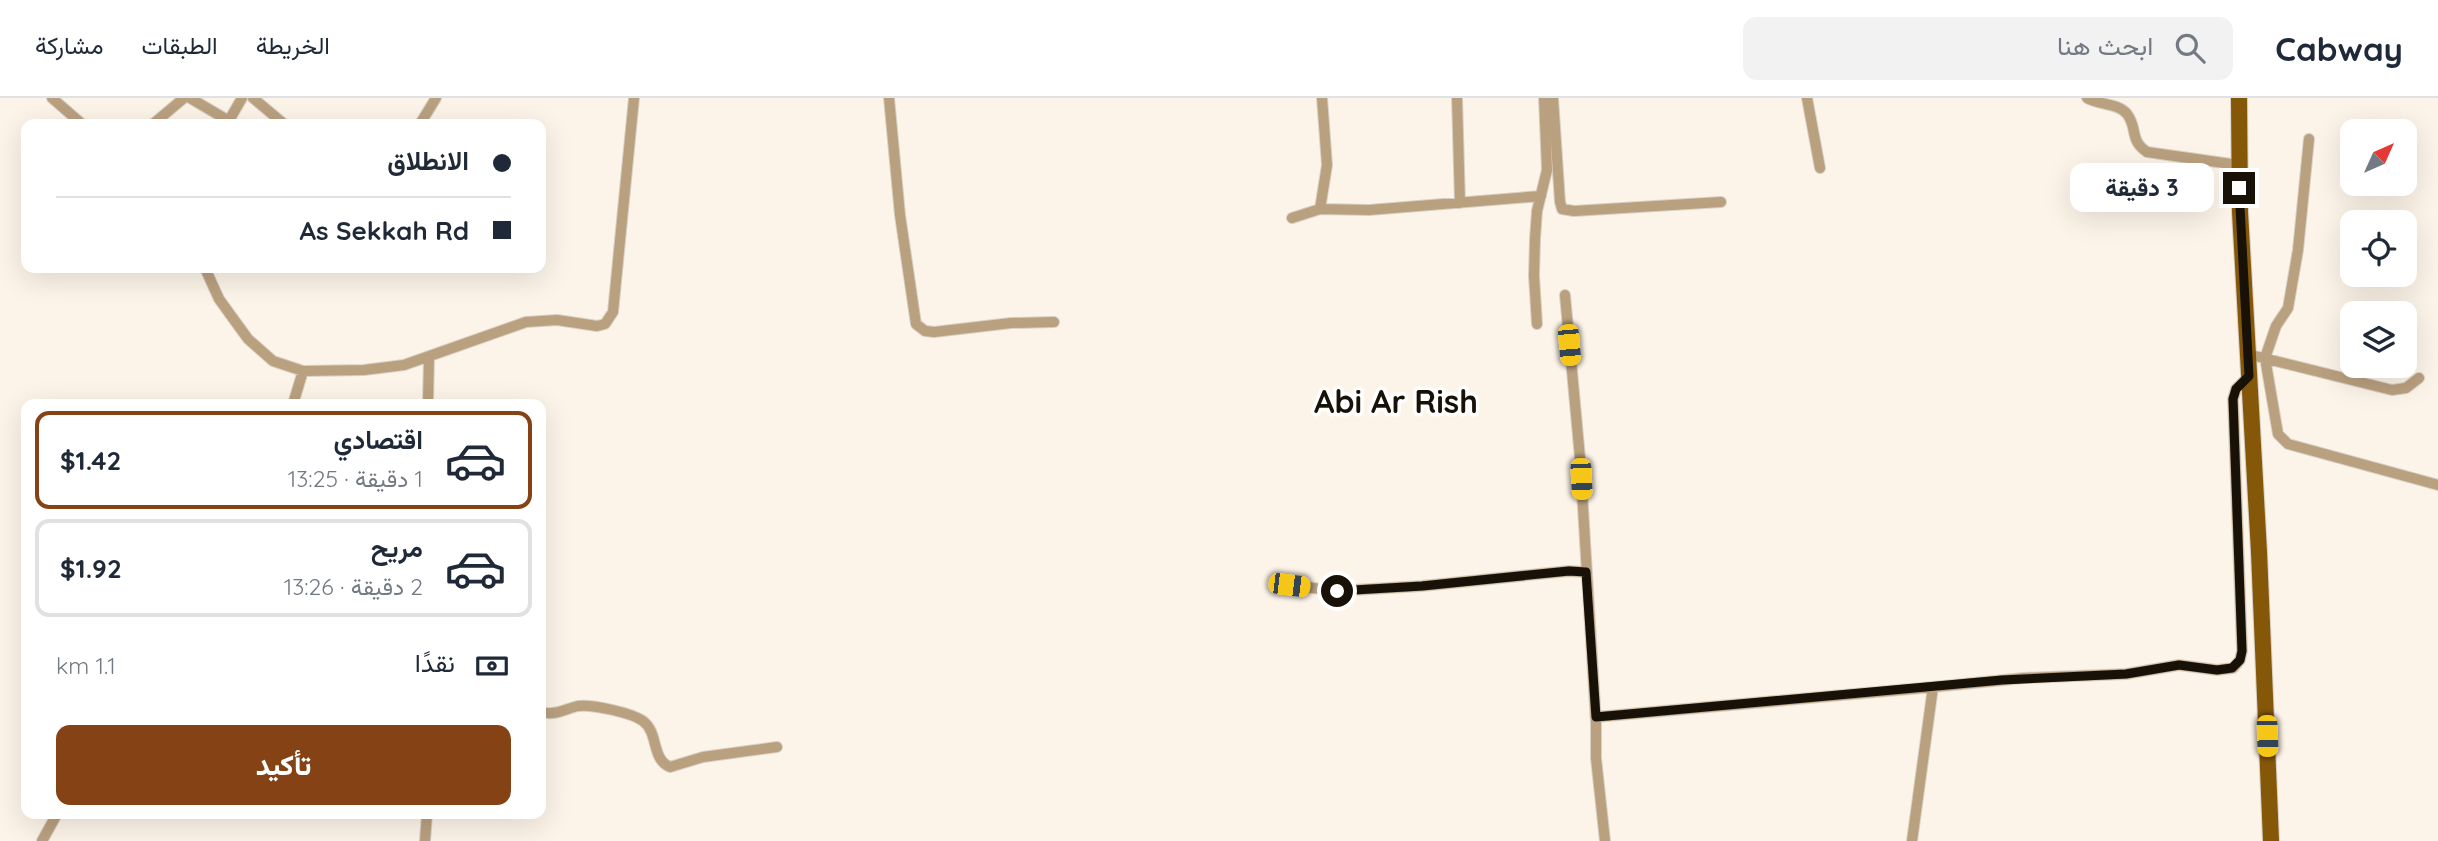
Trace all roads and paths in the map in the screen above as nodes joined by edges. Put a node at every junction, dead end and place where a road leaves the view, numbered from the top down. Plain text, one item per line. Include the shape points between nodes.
1 (52, 98) edge
2 (184, 98) edge
3 (190, 98) edge
4 (242, 98) edge
5 (253, 98) edge
6 (436, 98) edge
7 (634, 98) edge
8 (889, 98) edge
9 (1322, 98) edge
10 (1457, 98) edge
11 (1544, 98) edge
12 (1553, 98) edge
13 (1807, 98) edge
14 (2087, 98) edge
15 (2239, 98) edge
16 (76, 119) edge
17 (159, 119) edge
18 (223, 119) edge
19 (230, 119) edge
20 (278, 119) edge
21 (423, 119) edge
22 (2309, 139) dead end
23 (2238, 165) junction
24 (1820, 168) dead end
25 (1541, 197) junction
26 (1721, 202) dead end
27 (1460, 203) junction
28 (1320, 209) junction
29 (1292, 218) dead end
30 (207, 273) edge
31 (1565, 295) dead end
32 (1054, 321) dead end
33 (1537, 324) dead end
34 (2247, 354) junction
35 (429, 357) junction
36 (2265, 358) junction
37 (303, 371) junction
38 (2249, 376) junction
39 (2419, 378) dead end
40 (295, 399) edge
41 (428, 399) edge
42 (2438, 485) edge
43 (1586, 572) junction
44 (1289, 585) dead end
45 (1933, 687) junction
46 (546, 714) edge
47 (1596, 717) junction
48 (777, 747) dead end
49 (54, 819) edge
50 (427, 819) edge
51 (42, 841) edge
52 (425, 841) edge
53 (1605, 841) edge
54 (1912, 841) edge
55 (2271, 841) edge

1 - 16 street
2 - 17 street
3 - 18 street
4 - 19 street
5 - 20 street
6 - 21 street
7 - 35 street via 609,320 597,326 557,320 526,322
8 - 32 street via 916,324 934,332
9 - 28 street via 1327,165
10 - 27 street
11 - 25 street via 1547,170
12 - 26 street via 1562,209
13 - 24 street
14 - 23 street via 2127,113 2136,143 2147,152
15 - 23 main road
22 - 36 street via 2288,308
23 - 34 main road
25 - 27 street
25 - 33 street via 1535,239
27 - 28 street
28 - 29 street
30 - 37 street via 219,299 248,339 273,361
31 - 43 street
34 - 36 street
34 - 38 main road
35 - 37 street via 364,370
35 - 41 street
36 - 39 street via 2392,390
36 - 42 street via 2280,439
37 - 40 street
38 - 45 street via 2233,399 2242,651 2232,668 2179,665 2126,674
38 - 55 main road
43 - 44 street via 1337,591
43 - 47 street
45 - 47 street
45 - 54 street
46 - 48 street via 588,705 642,720 651,730 660,761 670,767 703,757
47 - 53 street
49 - 51 street
50 - 52 street

